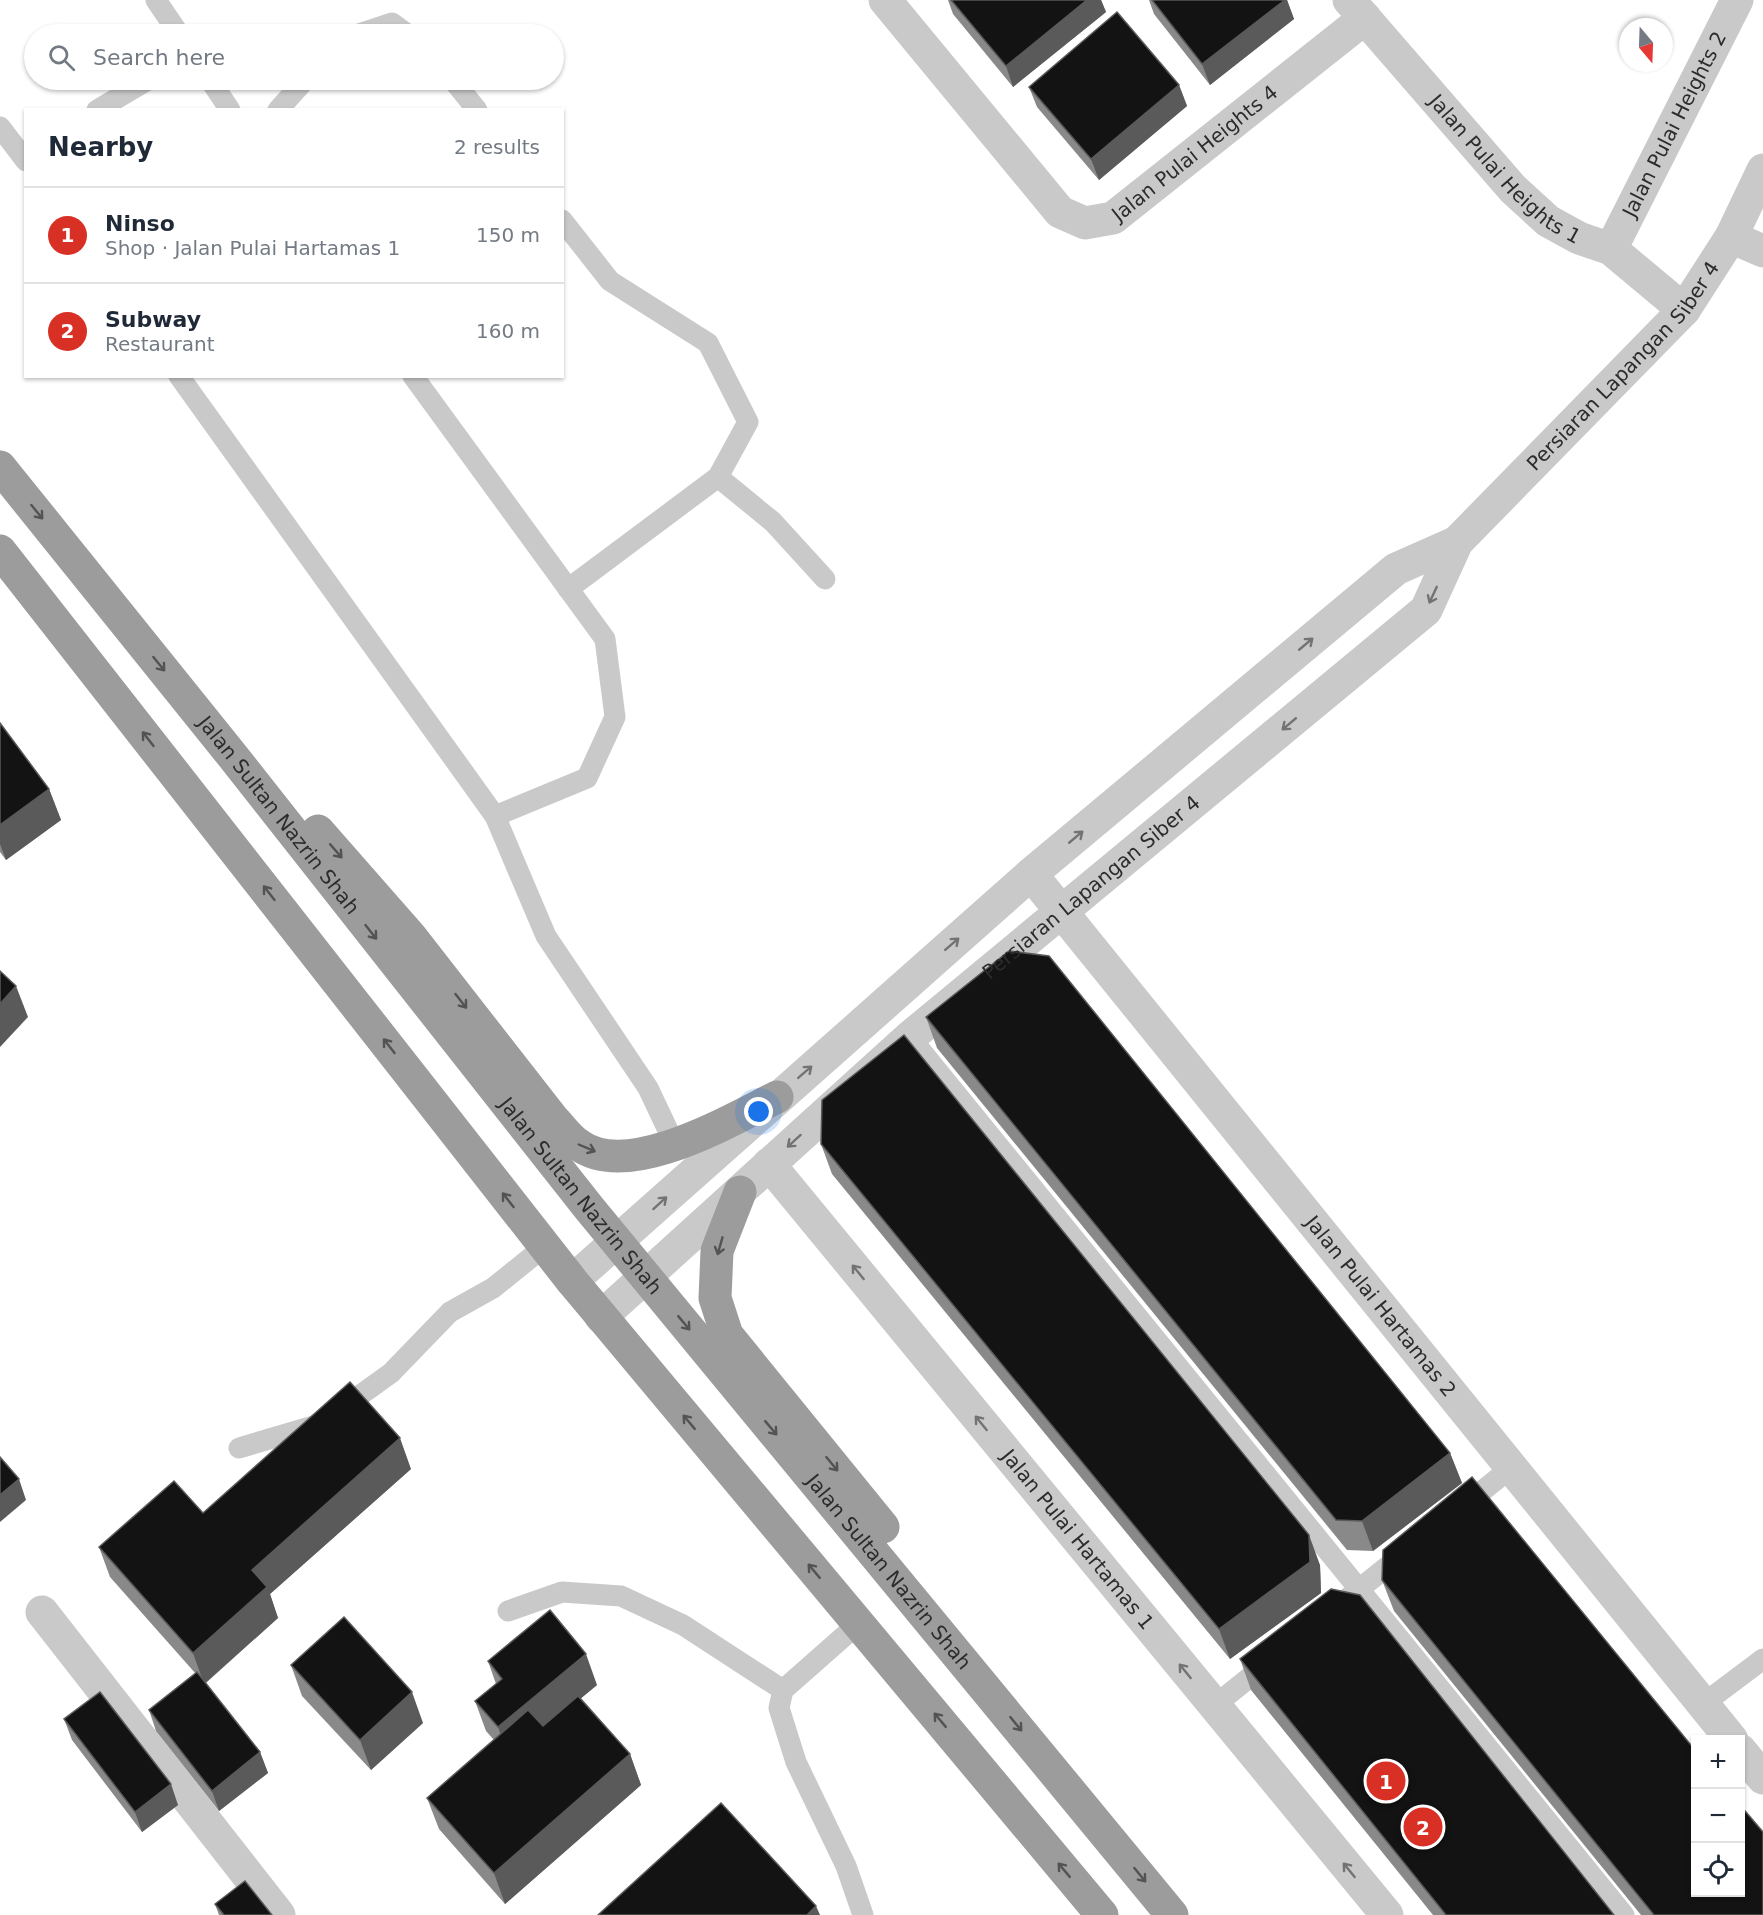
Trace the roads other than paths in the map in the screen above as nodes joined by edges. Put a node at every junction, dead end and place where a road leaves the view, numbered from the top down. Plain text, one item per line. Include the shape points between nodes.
1 (156, 0) edge
2 (885, 0) edge
3 (1737, 0) edge
4 (1357, 9) edge
5 (172, 24) edge
6 (131, 90) edge
7 (217, 90) edge
8 (295, 90) edge
9 (461, 90) edge
10 (100, 108) edge
11 (229, 108) edge
12 (280, 108) edge
13 (475, 108) edge
14 (0, 127) edge
15 (24, 159) edge
16 (1763, 170) edge
17 (564, 223) edge
18 (1731, 237) junction
19 (1611, 249) junction
20 (1763, 250) edge
21 (1684, 310) junction
22 (180, 378) edge
23 (414, 378) edge
24 (0, 466) edge
25 (718, 477) junction
26 (1457, 542) junction
27 (0, 551) edge
28 (825, 579) dead end
29 (568, 589) junction
30 (231, 754) junction
31 (495, 816) junction
32 (1031, 874) junction
33 (1062, 912) junction
34 (910, 1037) junction
35 (777, 1097) junction
36 (675, 1145) junction
37 (769, 1164) junction
38 (740, 1192) junction
39 (617, 1242) junction
40 (544, 1247) junction
41 (647, 1278) junction
42 (572, 1281) junction
43 (601, 1317) junction
44 (239, 1448) dead end
45 (1512, 1467) junction
46 (1449, 1517) edge
47 (1422, 1539) edge
48 (1359, 1589) junction
49 (508, 1611) dead end
50 (1332, 1611) edge
51 (42, 1612) dead end
52 (858, 1623) junction
53 (1287, 1647) edge
54 (956, 1651) junction
55 (1763, 1659) edge
56 (783, 1690) junction
57 (1703, 1704) junction
58 (1214, 1706) junction
59 (1728, 1735) edge
60 (1745, 1756) edge
61 (1763, 1778) edge
62 (279, 1915) edge
63 (863, 1915) edge
64 (1102, 1915) edge
65 (1172, 1915) edge
66 (1387, 1915) edge
67 (1624, 1915) edge

1 - 5 lane
2 - 4 street, Jalan Pulai Heights 4 via 1060,212 1085,223 1113,218
3 - 19 street, Jalan Pulai Heights 2
4 - 19 street, Jalan Pulai Heights 1 via 1513,189 1548,221
6 - 10 lane
7 - 11 lane
8 - 12 lane
9 - 13 lane
14 - 15 lane
16 - 18 street, Persiaran Lapangan Siber 4
17 - 25 lane via 610,281 708,343 748,422
18 - 20 street
18 - 21 street, Persiaran Lapangan Siber 4
19 - 21 street, Jalan Pulai Heights 1
21 - 26 street, Persiaran Lapangan Siber 4
22 - 31 lane
23 - 29 lane
24 -> 30 highway, Jalan Sultan Nazrin Shah
25 - 28 lane via 773,522
25 - 29 lane
32 -> 26 street, Persiaran Lapangan Siber 4 via 1396,569
26 -> 33 street, Persiaran Lapangan Siber 4 via 1426,610
40 -> 27 highway
29 - 31 lane via 604,639 615,717 587,778
30 -> 36 highway via 302,813 411,937 554,1119 580,1146 613,1157
30 -> 39 highway, Jalan Sultan Nazrin Shah
31 - 36 lane via 546,936 648,1088
32 - 33 street, Jalan Pulai Hartamas 2
35 -> 32 street, Persiaran Lapangan Siber 4
33 - 34 street, Persiaran Lapangan Siber 4
33 - 45 street, Jalan Pulai Hartamas 2
34 -> 37 street, Persiaran Lapangan Siber 4
34 - 48 lane
35 - 36 highway via 700,1137
39 -> 35 street, Persiaran Lapangan Siber 4
37 - 38 street, Persiaran Lapangan Siber 4
58 -> 37 street, Jalan Pulai Hartamas 1
38 - 41 street, Persiaran Lapangan Siber 4
38 -> 54 highway via 717,1251 715,1298 727,1335 941,1598
39 - 41 highway, Jalan Sultan Nazrin Shah
39 - 42 street, Persiaran Lapangan Siber 4
40 - 42 highway
40 - 44 lane via 493,1288 450,1312 391,1373 320,1424
41 - 43 street, Persiaran Lapangan Siber 4
41 -> 54 highway, Jalan Sultan Nazrin Shah
42 - 43 highway
52 -> 43 highway
45 - 46 lane
45 - 57 street, Jalan Pulai Hartamas 2
47 - 48 lane
48 - 50 lane
48 - 67 lane
49 - 56 lane via 562,1592 621,1596 683,1626
51 - 62 street
52 - 56 lane
64 -> 52 highway
53 - 58 lane
54 -> 65 highway, Jalan Sultan Nazrin Shah
55 - 57 lane
56 - 63 lane via 779,1708 796,1762 846,1866
57 - 59 street, Jalan Pulai Hartamas 2
66 -> 58 street, Jalan Pulai Hartamas 1
60 - 61 street

